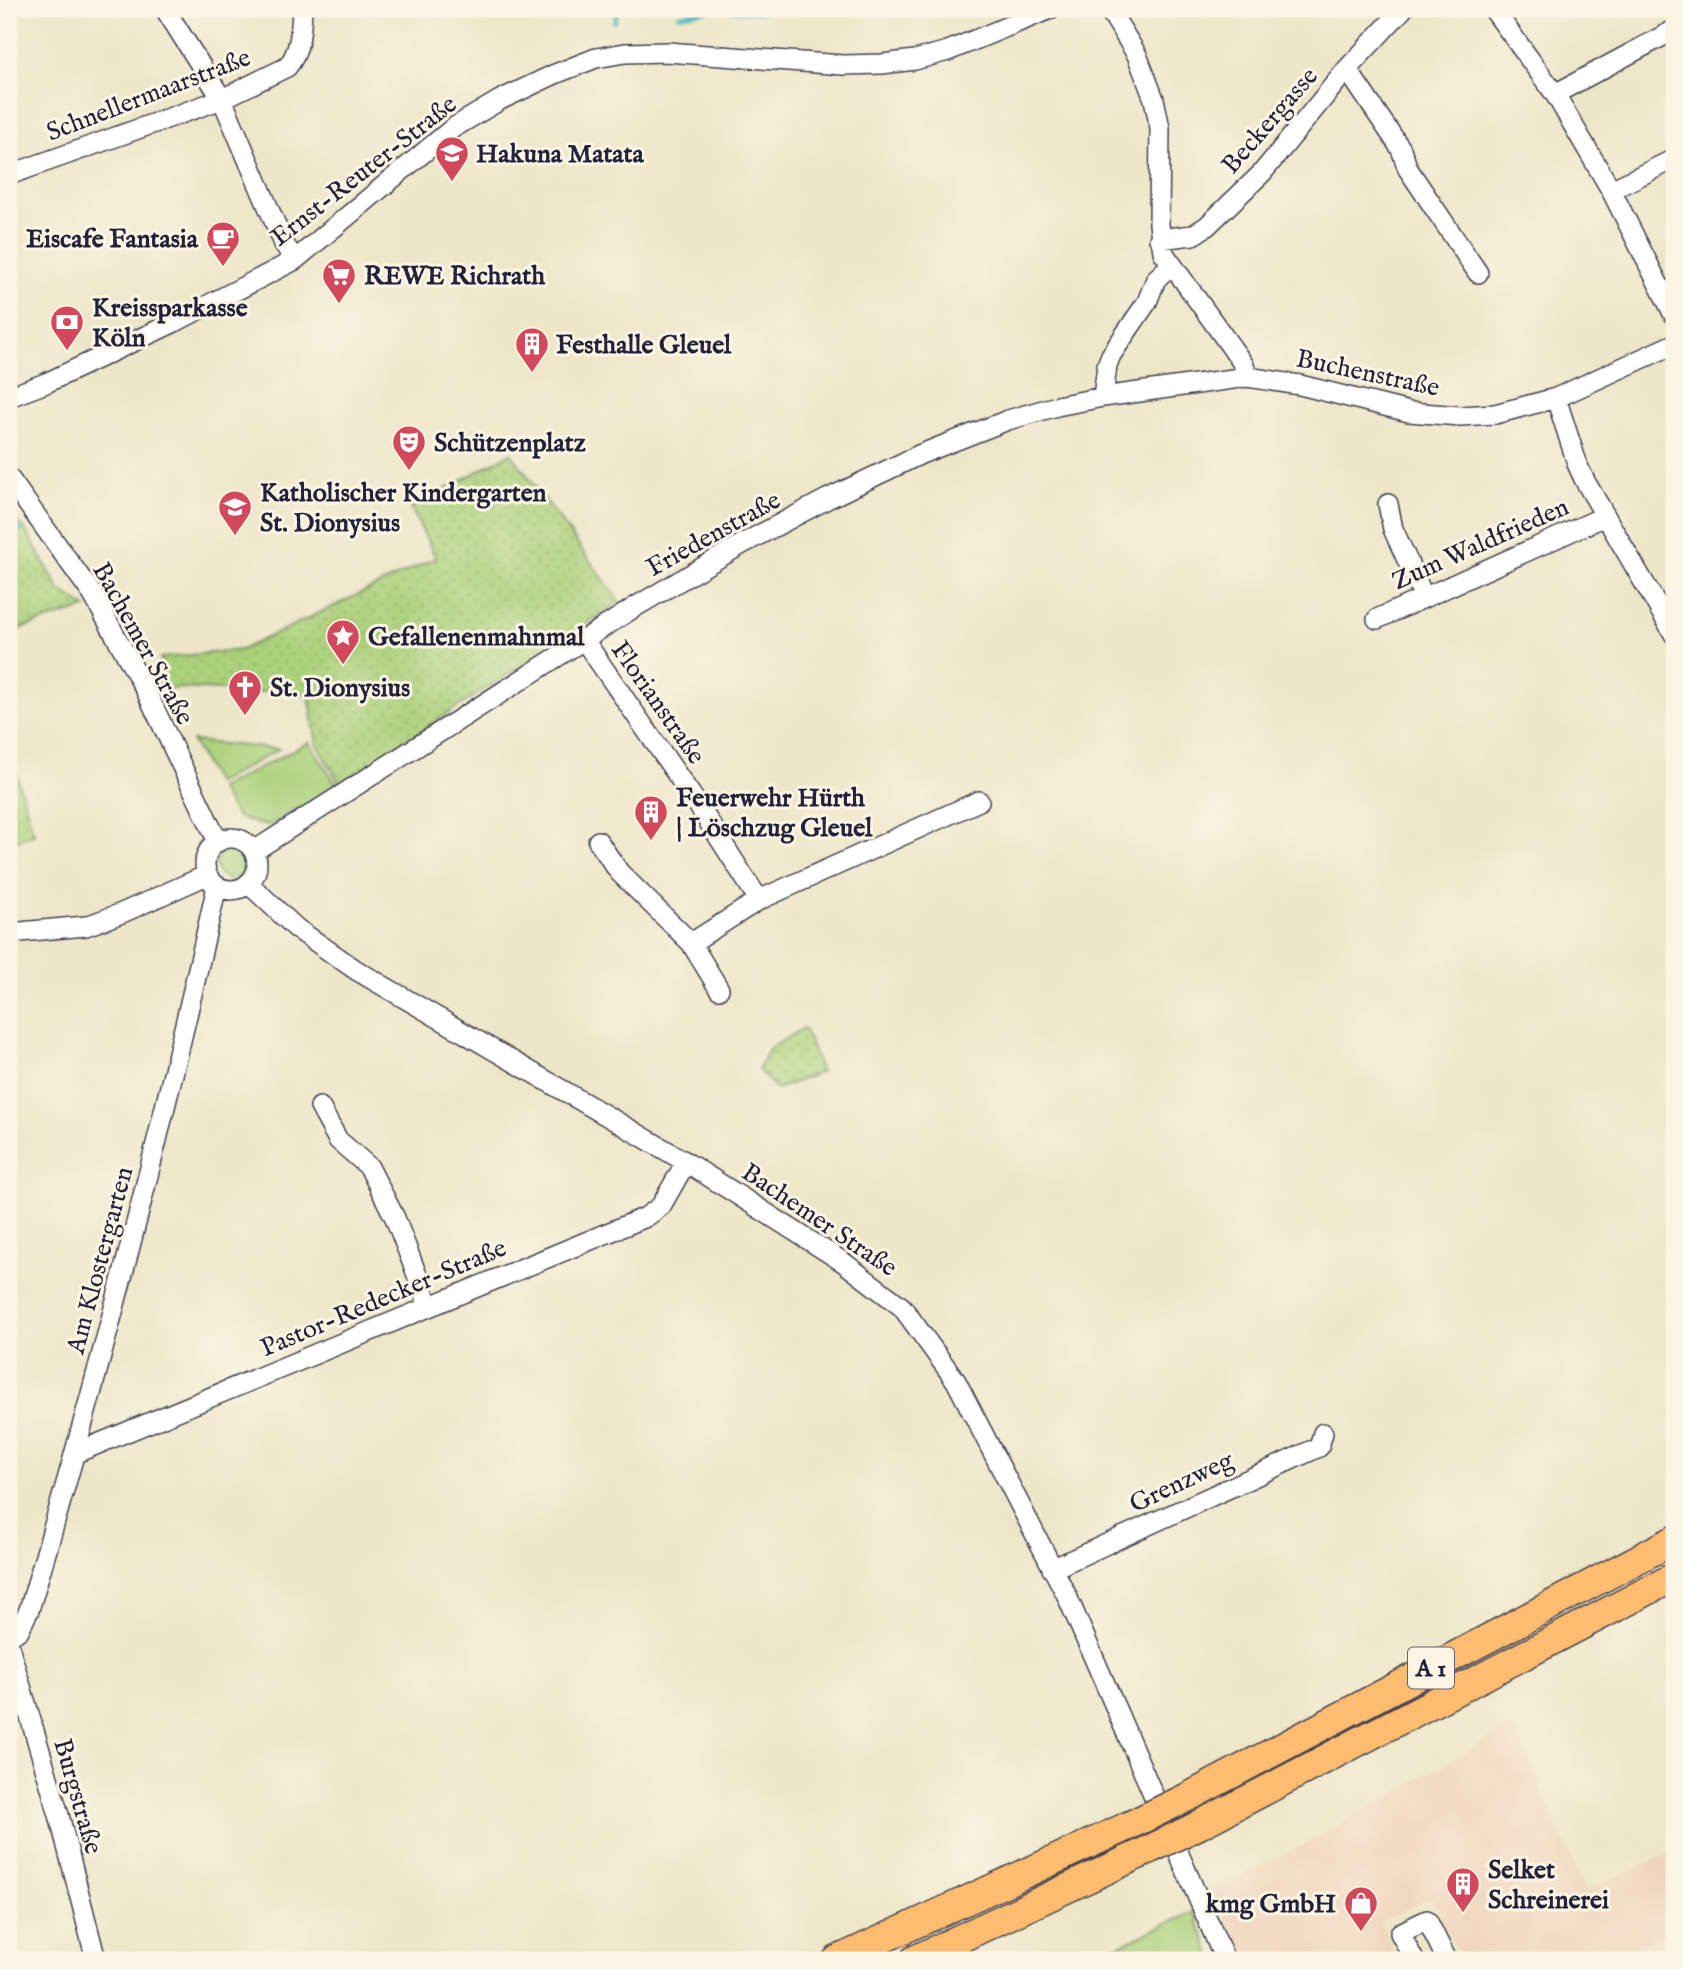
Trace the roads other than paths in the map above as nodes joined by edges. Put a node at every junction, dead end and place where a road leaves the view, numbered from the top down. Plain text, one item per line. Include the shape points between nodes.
1 (165, 9) edge
2 (302, 9) edge
3 (1050, 9) edge
4 (1109, 9) edge
5 (1404, 9) edge
6 (1493, 9) edge
7 (1674, 30) edge
8 (1347, 69) junction
9 (1555, 94) junction
10 (222, 99) junction
11 (1674, 159) edge
12 (9, 175) edge
13 (1611, 190) junction
14 (1159, 239) junction
15 (295, 260) junction
16 (1171, 265) junction
17 (1478, 273) dead end
18 (1674, 315) edge
19 (1674, 344) edge
20 (1247, 377) junction
21 (9, 397) edge
22 (1103, 397) junction
23 (1556, 398) junction
24 (9, 478) edge
25 (1388, 504) dead end
26 (1605, 516) junction
27 (1424, 597) junction
28 (1377, 619) dead end
29 (1674, 634) edge
30 (584, 639) junction
31 (979, 801) dead end
32 (598, 841) dead end
33 (218, 842) junction
34 (254, 851) junction
35 (212, 881) junction
36 (250, 884) junction
37 (759, 900) junction
38 (9, 933) edge
39 (691, 943) junction
40 (719, 989) dead end
41 (320, 1107) dead end
42 (686, 1162) junction
43 (429, 1306) junction
44 (1323, 1433) dead end
45 (76, 1453) junction
46 (1674, 1539) edge
47 (1052, 1569) junction
48 (1674, 1577) edge
49 (9, 1637) edge
50 (9, 1646) edge
51 (96, 1960) edge
52 (837, 1960) edge
53 (914, 1960) edge
54 (1225, 1960) edge
55 (1414, 1960) edge
56 (1447, 1960) edge

1 - 10 street
2 - 10 street, Schnellermaarstraße via 300,38 287,67
3 - 15 street, Ernst-Reuter-Straße via 948,51 882,64 832,65 667,52 596,58 500,100 453,128
4 - 14 street via 1137,55 1154,100 1160,128
5 - 8 street, Beckergasse
6 - 9 street
7 - 9 street
8 - 14 street, Beckergasse via 1262,173 1208,226 1183,238
8 - 17 street
9 - 13 street
10 - 12 street, Schnellermaarstraße
10 - 15 street
11 - 13 street
13 - 18 street
14 - 16 street
15 - 21 street, Ernst-Reuter-Straße via 179,320
16 - 20 street via 1244,365
16 - 22 street via 1156,279 1147,302 1111,355
19 - 23 street, Buchenstraße
20 - 22 street, Friedenstraße
20 - 23 street, Buchenstraße via 1409,412 1495,414
22 - 30 street, Friedenstraße via 1008,420 921,454 744,543
23 - 26 street via 1578,466
24 - 33 street, Bachemer Straße via 93,595 146,691
25 - 27 street via 1393,529
26 - 27 street, Zum Waldfrieden
26 - 29 street
27 - 28 street, Zum Waldfrieden
30 - 34 street, Friedenstraße
30 - 37 street, Florianstraße
31 - 37 street
32 - 39 street via 619,872
33 - 34 street via 235,839
33 - 35 street via 206,857
34 - 36 street via 257,870
35 - 36 street via 225,890
35 - 38 street via 86,926
35 - 45 street, Am Klostergarten via 169,1096
36 - 42 street, Bachemer Straße via 296,928 356,970
37 - 39 street
39 - 40 street
41 - 43 street via 338,1140 369,1167 395,1218
42 - 43 street, Pastor-Redecker-Straße via 655,1212
42 - 47 street, Bachemer Straße via 843,1262 902,1307 956,1381
43 - 45 street, Pastor-Redecker-Straße
44 - 47 street, Grenzweg via 1319,1447
45 - 49 street, Am Klostergarten via 29,1610 19,1630
46 - 52 highway, A 1, bridge via 1188,1797
47 - 54 street, Bachemer Straße
48 - 53 highway, A 1, bridge via 1199,1825
50 - 51 street, Burgstraße
55 - 56 street via 1400,1933 1427,1920

